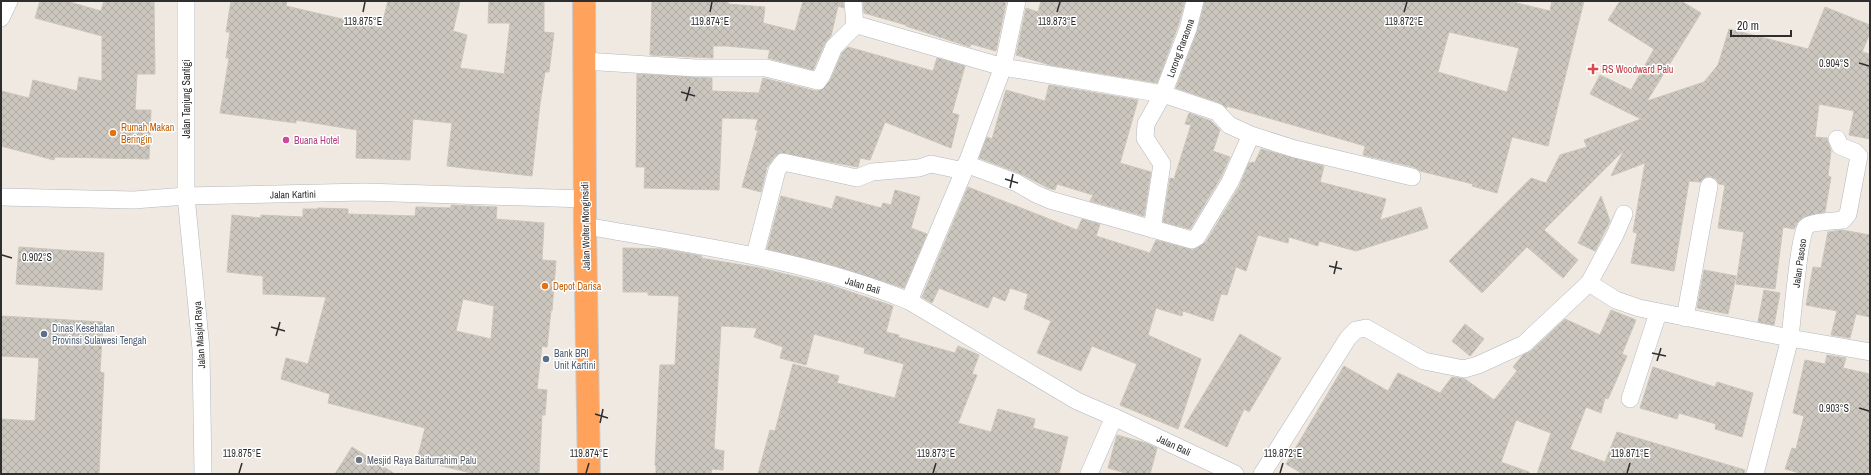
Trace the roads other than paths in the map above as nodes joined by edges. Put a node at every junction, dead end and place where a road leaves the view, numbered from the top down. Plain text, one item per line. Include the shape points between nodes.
1 (9, 1) edge
2 (186, 1) edge
3 (584, 1) edge
4 (853, 1) edge
5 (1016, 1) edge
6 (1196, 1) edge
7 (1, 18) edge
8 (855, 26) junction
9 (584, 61) junction
10 (1003, 68) junction
11 (1162, 94) junction
12 (1251, 135) junction
13 (1838, 140) dead end
14 (965, 167) junction
15 (1412, 177) dead end
16 (1709, 186) dead end
17 (186, 196) junction
18 (1, 198) edge
19 (585, 199) junction
20 (1624, 214) dead end
21 (585, 226) junction
22 (1152, 229) junction
23 (755, 255) junction
24 (1588, 285) junction
25 (909, 301) junction
26 (1658, 313) junction
27 (1685, 318) junction
28 (1790, 338) junction
29 (1870, 352) edge
30 (1630, 399) dead end
31 (1114, 417) junction
32 (204, 474) edge
33 (589, 474) edge
34 (1089, 474) edge
35 (1235, 474) edge
36 (1262, 474) edge
37 (1755, 474) edge

1 - 7 street
2 - 17 street, Jalan Tanjung Santigi
3 - 9 highway, Jalan Wolter Monginsidi
4 - 8 street
5 - 10 street
6 - 11 street, Lorong Raraoma via 1188,29
8 - 9 street via 834,47 818,81 766,68 696,68
8 - 10 street
9 - 19 highway, Jalan Wolter Monginsidi
10 - 11 street
10 - 14 street
11 - 12 street via 1217,112 1229,125
11 - 22 street, Lorong Raraoma via 1146,124 1145,132 1145,138 1162,164
12 - 15 street via 1295,149
12 - 22 street via 1230,182 1196,239
13 - 28 street, Jalan Pasoso via 1840,146 1859,156 1848,214 1843,220 1810,224 1805,228
14 - 22 street via 1017,183 1050,200
14 - 23 street via 931,164 919,168 872,172 857,178 783,162 776,170
14 - 25 street
16 - 27 street
17 - 18 street, Jalan Kartini via 134,200
17 - 19 street, Jalan Kartini via 364,192
17 - 32 street, Jalan Masjid Raya via 201,349
19 - 21 highway, Jalan Wolter Monginsidi
20 - 24 street
21 - 23 street, Jalan Bali
21 - 33 highway, Jalan Wolter Monginsidi
23 - 25 street, Jalan Bali via 882,290
24 - 26 street via 1616,300
24 - 36 street via 1524,344 1464,369 1424,362 1366,328 1356,330 1348,338
25 - 31 street, Jalan Bali via 1077,401
26 - 27 street
26 - 30 street
27 - 28 street
28 - 29 street
28 - 37 street, Jalan Pasoso
31 - 34 street
31 - 35 street, Jalan Bali

